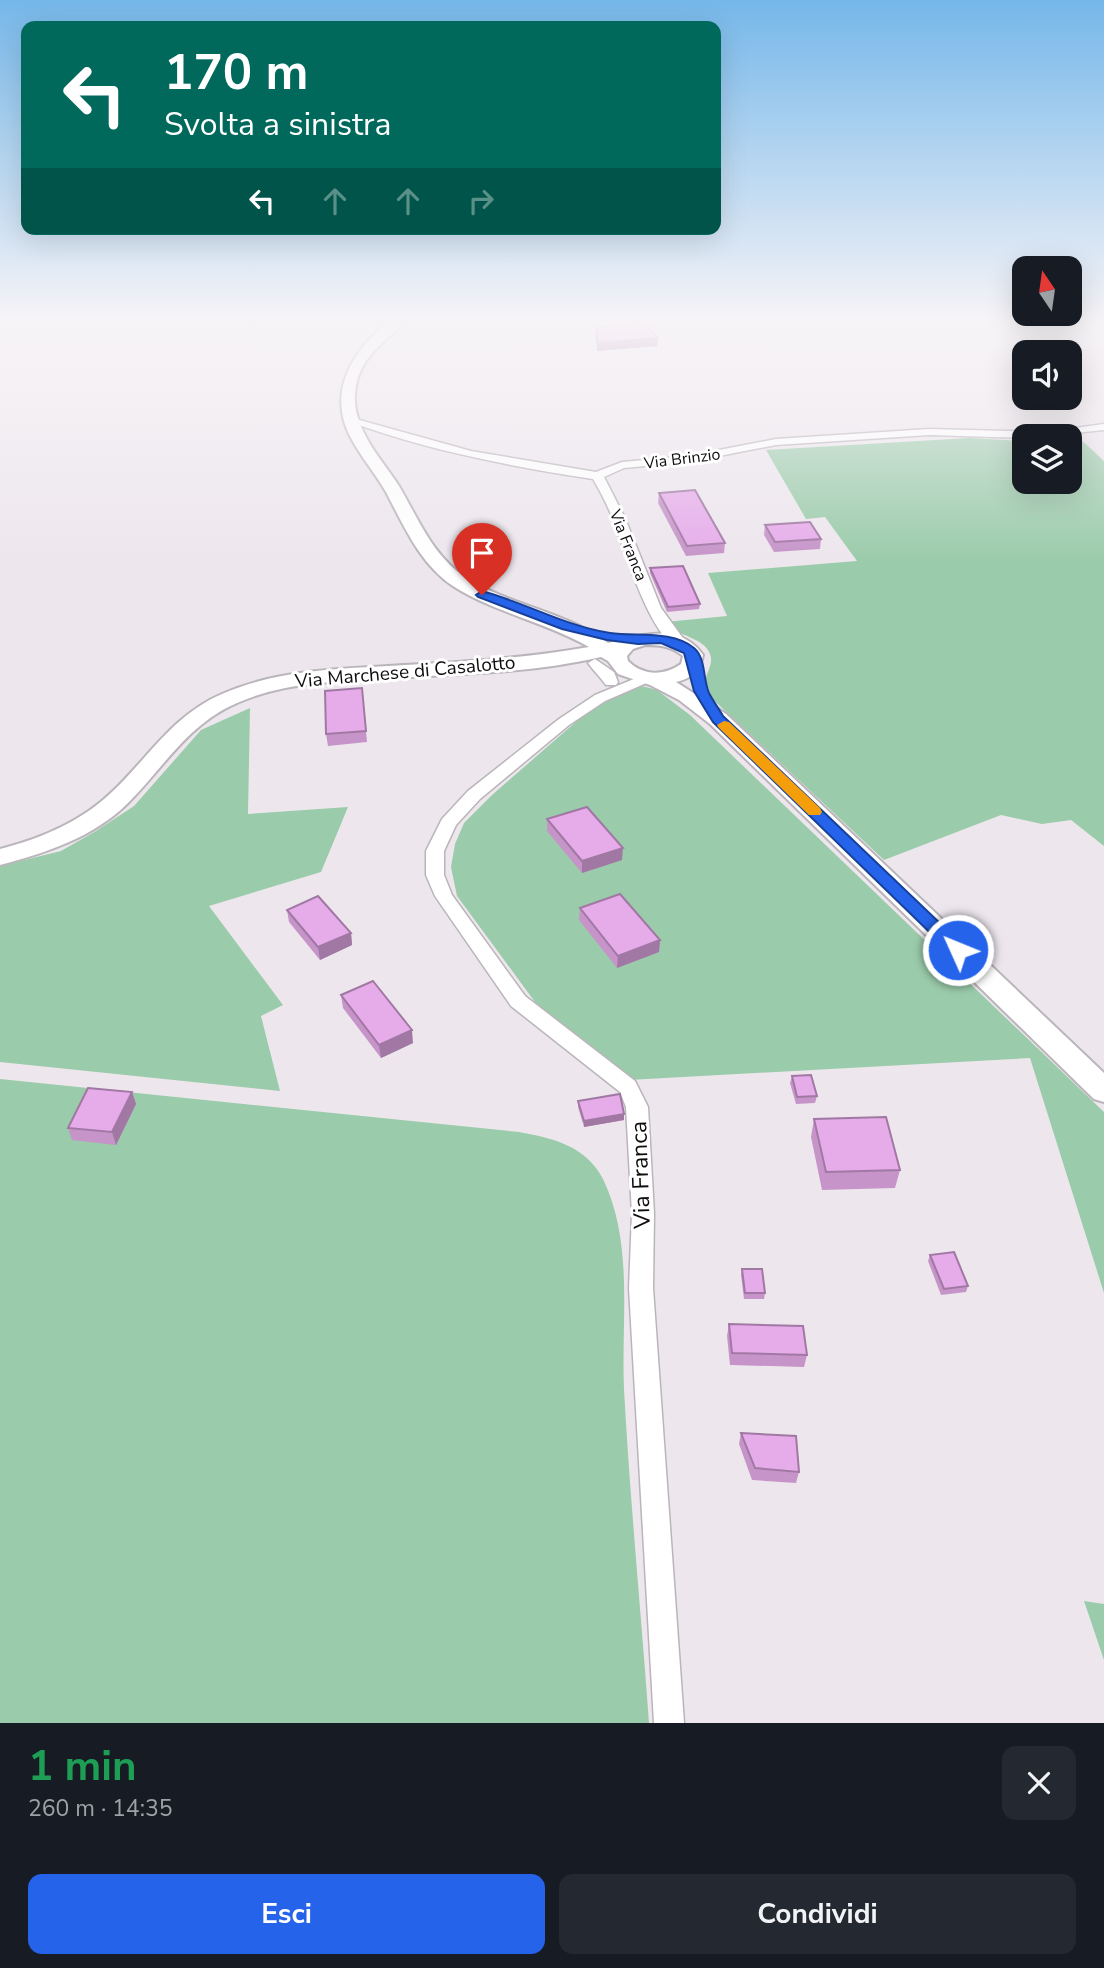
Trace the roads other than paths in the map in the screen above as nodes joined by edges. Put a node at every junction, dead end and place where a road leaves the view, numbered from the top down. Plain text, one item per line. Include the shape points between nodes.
1 (347, 400) edge
2 (349, 418) junction
3 (1104, 427) edge
4 (597, 476) junction
5 (658, 616) junction
6 (567, 626) junction
7 (688, 653) junction
8 (623, 665) junction
9 (718, 719) junction
10 (0, 857) edge
11 (1104, 1091) edge
12 (669, 1723) edge

1 - 2 street
2 - 4 street via 428,445
2 - 6 street via 429,556 444,571 482,595
3 - 4 street, Via Brinzio via 1047,435 929,432 776,442 688,459 622,465
4 - 5 street, Via Franca
5 - 7 street, Via Franca
5 - 8 street via 656,626
6 - 8 street
6 - 8 street
7 - 8 street via 663,639
7 - 8 street via 691,667 677,676
7 - 9 street via 701,691
8 - 9 street via 686,696
8 - 10 street, Via Marchese di Casalotto via 532,661 300,678 248,691 195,717 111,806 48,843
8 - 12 street, Via Franca via 448,823 435,851 435,875 444,896 518,1001 628,1087 637,1107 642,1302
9 - 11 street

